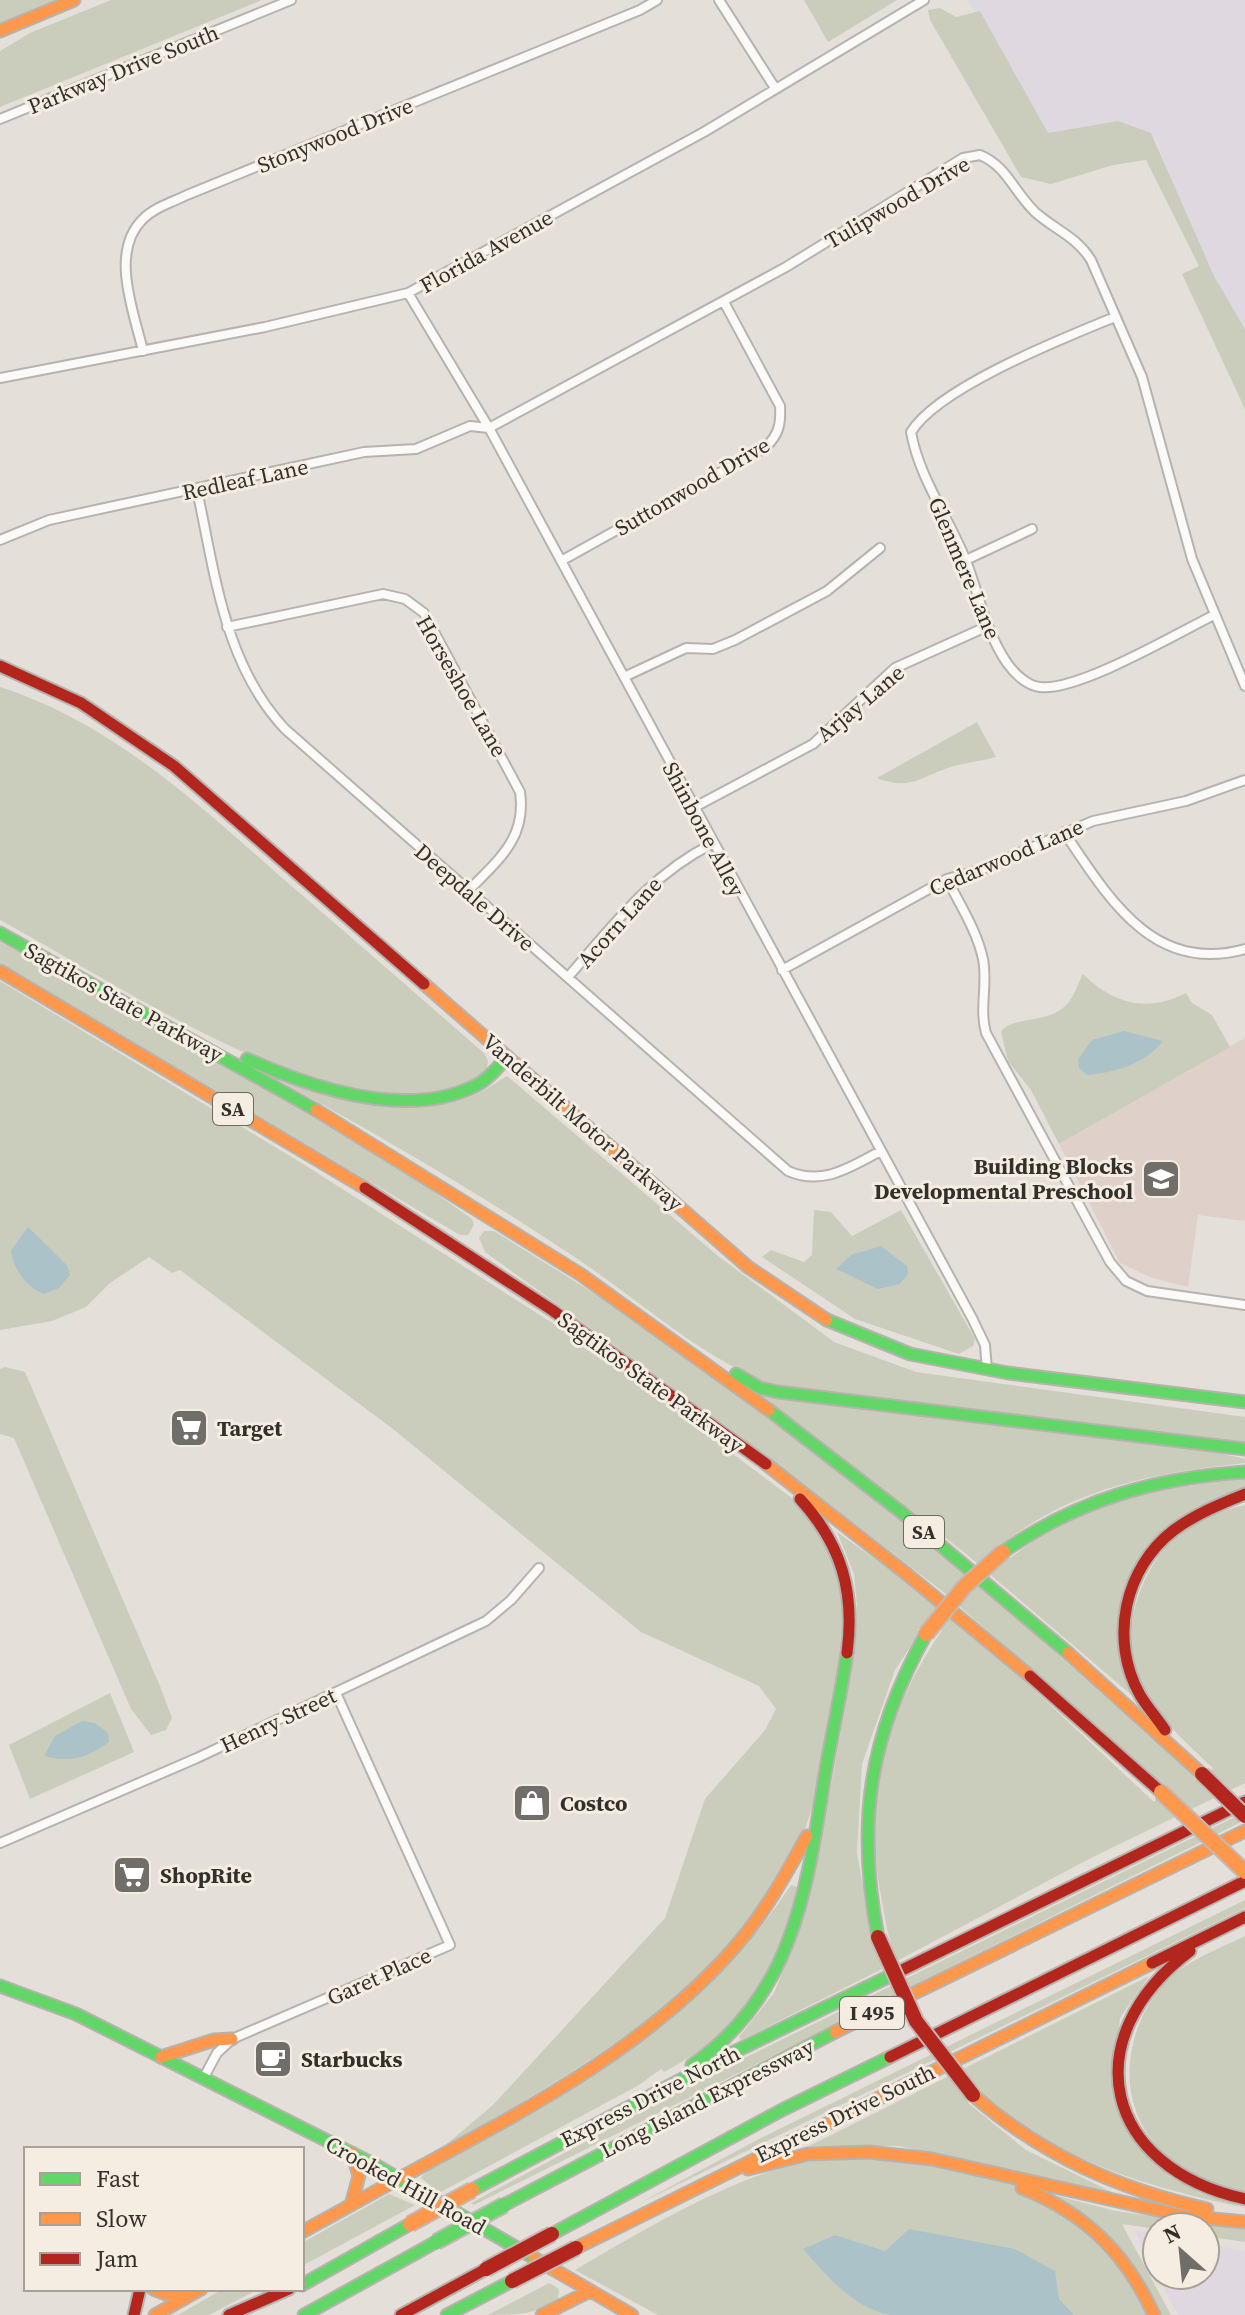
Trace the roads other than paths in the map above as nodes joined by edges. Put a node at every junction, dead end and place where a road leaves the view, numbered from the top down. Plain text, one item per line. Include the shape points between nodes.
1 (74, 0) edge
2 (291, 0) edge
3 (657, 0) edge
4 (719, 0) edge
5 (924, 0) edge
6 (0, 31) edge
7 (775, 88) junction
8 (0, 119) edge
9 (408, 293) junction
10 (724, 302) junction
11 (1115, 317) junction
12 (143, 351) junction
13 (0, 378) edge
14 (489, 428) junction
15 (197, 490) junction
16 (1032, 529) dead end
17 (0, 540) edge
18 (880, 548) dead end
19 (966, 560) junction
20 (561, 561) junction
21 (1214, 615) junction
22 (988, 626) junction
23 (227, 627) junction
24 (0, 666) edge
25 (624, 677) junction
26 (1245, 686) edge
27 (1245, 780) edge
28 (693, 808) junction
29 (1064, 832) junction
30 (712, 844) junction
31 (947, 879) junction
32 (467, 892) junction
33 (0, 933) edge
34 (1245, 949) edge
35 (782, 970) junction
36 (0, 971) edge
37 (568, 977) junction
38 (131, 1005) junction
39 (507, 1057) junction
40 (879, 1152) junction
41 (1245, 1305) edge
42 (630, 1309) junction
43 (987, 1370) junction
44 (1245, 1402) edge
45 (1245, 1449) edge
46 (770, 1467) junction
47 (1245, 1472) edge
48 (1245, 1494) edge
49 (539, 1568) dead end
50 (336, 1693) junction
51 (1202, 1774) junction
52 (820, 1802) junction
53 (1245, 1802) edge
54 (1245, 1816) edge
55 (1245, 1831) edge
56 (0, 1843) edge
57 (1245, 1872) edge
58 (1245, 1881) edge
59 (1245, 1917) edge
60 (1225, 1926) junction
61 (0, 1986) edge
62 (232, 2039) junction
63 (161, 2057) junction
64 (203, 2079) junction
65 (627, 2107) junction
66 (352, 2153) junction
67 (930, 2160) junction
68 (398, 2179) junction
69 (676, 2196) junction
70 (1245, 2199) edge
71 (351, 2205) junction
72 (1245, 2216) edge
73 (1245, 2222) edge
74 (304, 2231) edge
75 (304, 2283) edge
76 (140, 2291) edge
77 (158, 2291) edge
78 (192, 2291) edge
79 (198, 2291) edge
80 (284, 2291) edge
81 (293, 2291) edge
82 (590, 2291) junction
83 (134, 2315) edge
84 (155, 2315) edge
85 (229, 2315) edge
86 (251, 2315) edge
87 (304, 2315) edge
88 (401, 2315) edge
89 (447, 2315) edge
90 (542, 2315) edge
91 (632, 2315) edge
92 (1154, 2315) edge

1 - 6 main road
2 - 8 street, Parkway Drive South
3 - 12 street, Stonywood Drive via 187,195 144,218 133,231 126,264
4 - 7 street
5 - 7 street, Florida Avenue
7 - 9 street, Florida Avenue
9 - 12 street, Florida Avenue
9 - 14 street, Shinbone Alley
10 - 11 street, Tulipwood Drive via 963,158 980,155 1003,169 1037,214 1082,244
10 - 14 street, Tulipwood Drive
10 - 20 street, Suttonwood Drive via 780,406 776,437
11 - 19 street, Glenmere Lane via 1021,356 921,415 911,432 915,454
11 - 21 street, Tulipwood Drive via 1142,377 1192,559
12 - 13 street, Florida Avenue
14 - 15 street, Redleaf Lane via 470,426 416,449 364,452
14 - 20 street, Shinbone Alley
15 - 17 street, Redleaf Lane via 49,520
15 - 23 street, Deepdale Drive
16 - 19 street
18 - 25 street via 827,591 735,640 713,649 686,648
19 - 22 street, Glenmere Lane
20 - 25 street, Shinbone Alley
21 - 22 street, Glenmere Lane via 1091,675 1040,687 1020,678 1006,662
21 - 26 street, Tulipwood Drive
22 - 28 street, Arjay Lane via 895,668 813,744
23 - 32 street, Deepdale Drive via 269,712
23 - 32 street, Horseshoe Lane via 383,594 405,599 424,613 520,792 523,815 517,832 504,854
24 - 39 main road, Vanderbilt Motor Parkway via 81,703 165,759
25 - 28 street, Shinbone Alley
27 - 29 street, Cedarwood Lane
28 - 30 street, Shinbone Alley
29 - 31 street, Cedarwood Lane
29 - 34 street via 1119,912 1150,937 1210,954
30 - 35 street, Shinbone Alley
30 - 37 street, Acorn Lane via 656,878
31 - 35 street, Cedarwood Lane
31 - 41 street via 983,959 981,1014 986,1033 1110,1262 1126,1281 1147,1291
32 - 37 street, Deepdale Drive
33 - 38 main road, Sagtikos State Parkway / SA
35 - 40 street, Shinbone Alley
36 - 46 main road, Sagtikos State Parkway / SA via 429,1229 628,1363
37 - 40 street, Deepdale Drive via 788,1171 828,1176
38 - 39 main road via 283,1076 348,1094 455,1094 482,1082
38 - 42 main road, Sagtikos State Parkway / SA via 392,1154
39 - 43 main road, Vanderbilt Motor Parkway via 748,1267 791,1298 889,1348
40 - 43 street, Shinbone Alley via 983,1339
42 - 45 main road via 769,1390
42 - 51 main road, Sagtikos State Parkway / SA via 879,1494
43 - 44 main road, Vanderbilt Motor Parkway
46 - 52 main road via 825,1528 848,1582 849,1628
46 - 57 main road, Sagtikos State Parkway / SA, bridge via 951,1610
47 - 72 main road, bridge via 1162,1480 1110,1493 1059,1515 1003,1552 959,1592 926,1634 890,1704 868,1785 866,1868 878,1937 912,2016 973,2095 1032,2142 1098,2176 1178,2203
48 - 51 main road via 1201,1511 1160,1539 1135,1578 1124,1616 1125,1654 1136,1689
49 - 50 street, Henry Street via 486,1621
50 - 56 street, Henry Street
50 - 62 street, Garet Place via 450,1945
51 - 54 main road, Sagtikos State Parkway / SA, bridge
52 - 65 main road via 792,1928 762,1998 716,2048
52 - 68 main road via 778,1892 714,1971 581,2072
53 - 65 main road, Express Drive North
55 - 87 main road, Long Island Expressway / I 495, bridge via 765,2067
58 - 88 main road, Long Island Expressway / I 495, bridge via 784,2109
59 - 60 main road, Express Drive South
60 - 69 main road, Express Drive South
60 - 70 main road via 1164,1970 1143,1994 1123,2034 1119,2078 1137,2135 1168,2170 1200,2188
61 - 63 main road, Crooked Hill Road via 67,2010
62 - 63 main road
62 - 64 street, Garet Place
63 - 64 main road, Crooked Hill Road
64 - 66 main road, Crooked Hill Road
65 - 75 main road, Express Drive North, bridge
66 - 68 main road, Crooked Hill Road
66 - 71 main road via 359,2176
67 - 69 main road via 876,2151 805,2154 752,2167
67 - 73 main road via 1117,2202
67 - 92 main road via 1026,2189 1078,2215 1128,2263
68 - 71 main road
68 - 82 main road, Crooked Hill Road
69 - 89 main road, Express Drive South, bridge
71 - 74 main road
76 - 83 main road
77 - 78 main road
79 - 84 main road
80 - 85 main road
81 - 86 main road
82 - 90 main road
82 - 91 main road, Crooked Hill Road

